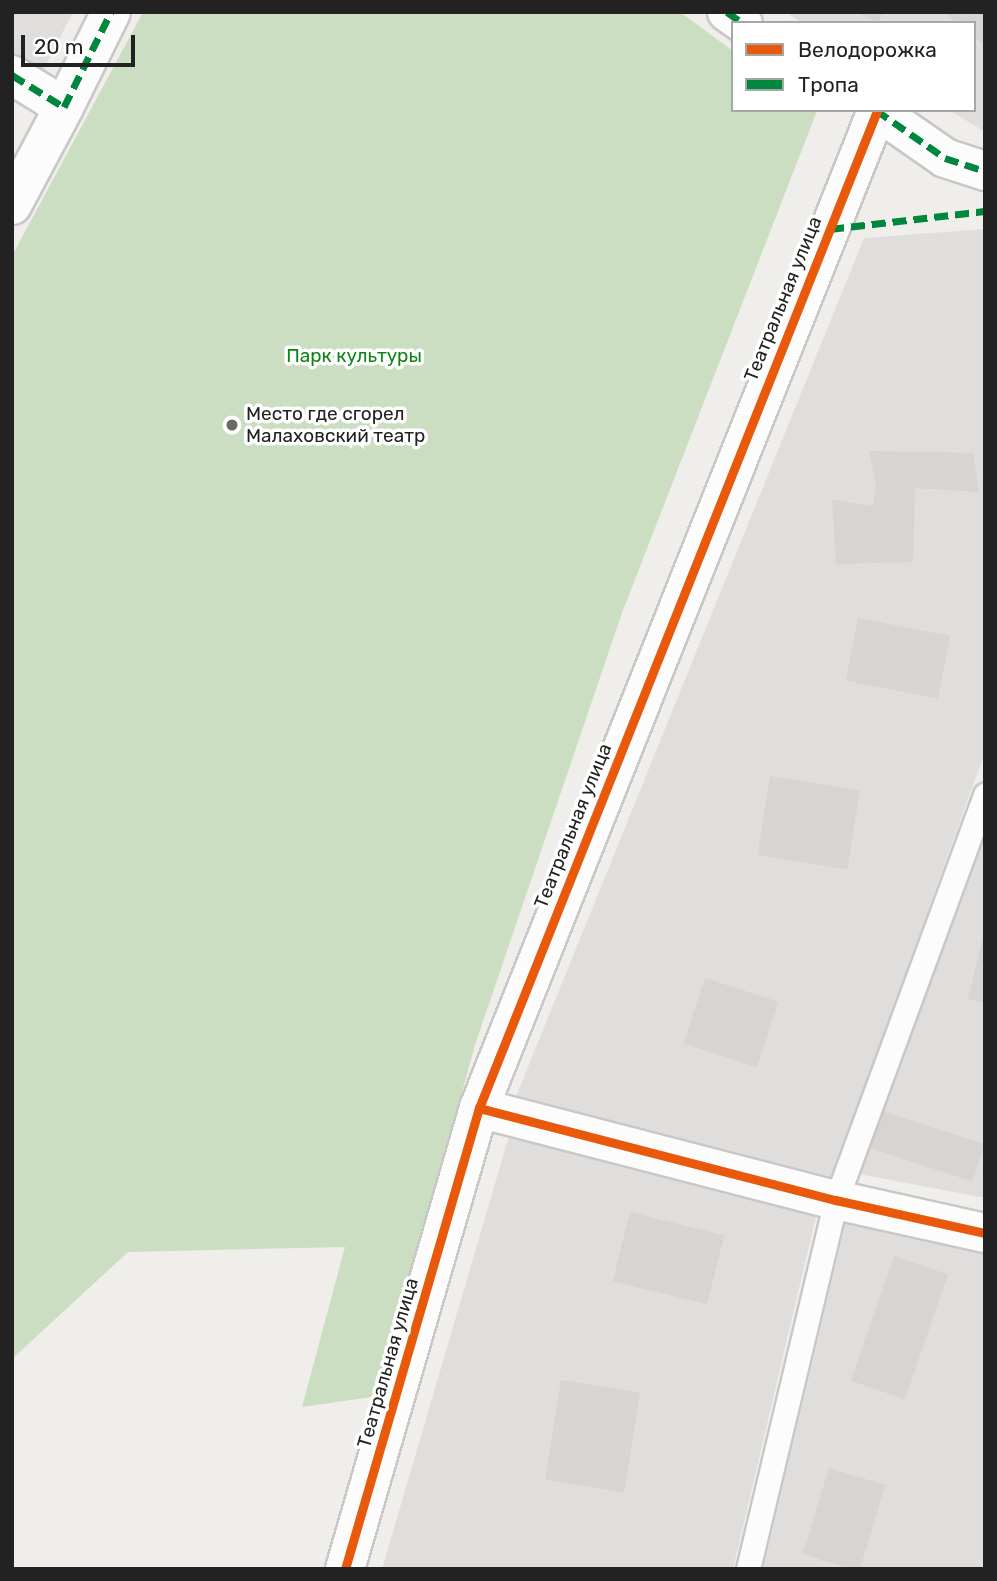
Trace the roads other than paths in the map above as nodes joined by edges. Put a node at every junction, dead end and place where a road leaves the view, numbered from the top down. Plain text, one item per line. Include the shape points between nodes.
1 (111, 12) edge
2 (12, 75) edge
3 (64, 107) junction
4 (876, 112) edge
5 (877, 112) edge
6 (985, 171) edge
7 (12, 205) edge
8 (985, 794) edge
9 (480, 1108) junction
10 (836, 1200) junction
11 (985, 1233) edge
12 (345, 1569) edge
13 (748, 1569) edge

1 - 3 street
2 - 3 street
3 - 7 street
4 - 9 street, Театральная улица
5 - 6 street via 945,158
8 - 10 lane
9 - 10 street
9 - 12 street, Театральная улица
10 - 11 street
10 - 13 lane

